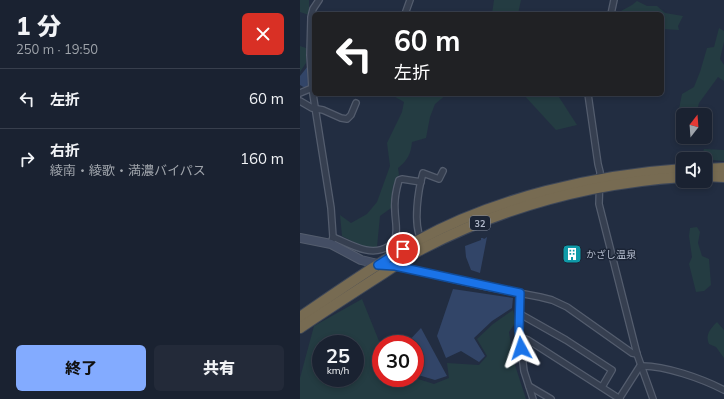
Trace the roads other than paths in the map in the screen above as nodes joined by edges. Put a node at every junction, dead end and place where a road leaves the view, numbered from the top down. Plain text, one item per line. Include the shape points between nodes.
1 (313, 0) edge
2 (319, 0) edge
3 (410, 0) edge
4 (614, 0) edge
5 (313, 9) junction
6 (312, 12) edge
7 (406, 12) edge
8 (611, 12) edge
9 (312, 13) edge
10 (312, 56) edge
11 (312, 88) joint
12 (300, 93) edge
13 (313, 96) edge
14 (588, 96) edge
15 (300, 101) edge
16 (356, 103) dead end
17 (315, 109) junction
18 (724, 168) edge
19 (712, 169) edge
20 (676, 170) edge
21 (443, 171) dead end
22 (712, 176) edge
23 (676, 177) edge
24 (724, 177) edge
25 (420, 182) junction
26 (599, 183) junction
27 (300, 238) edge
28 (421, 239) junction
29 (332, 240) junction
30 (378, 265) junction
31 (395, 266) junction
32 (520, 293) junction
33 (520, 314) junction
34 (300, 317) edge
35 (300, 328) edge
36 (520, 337) junction
37 (637, 354) junction
38 (640, 366) junction
39 (529, 386) junction
40 (602, 388) junction
41 (724, 390) edge
42 (532, 399) edge
43 (550, 399) edge
44 (620, 399) edge
45 (653, 399) edge

1 - 5 street
2 - 5 street
3 - 7 street
4 - 8 street
5 - 6 street
9 - 10 street
10 - 11 street
11 - 12 street
13 - 17 street
14 - 26 street via 600,172
15 - 17 street
16 - 17 street via 347,119
17 - 29 street via 330,208
18 - 19 highway
20 - 26 highway, 32 via 650,172
21 - 25 street via 439,179 423,174
22 - 24 highway
23 - 26 highway, 32
25 - 28 street via 417,220
25 - 29 street via 402,178 399,180 394,210 396,233 393,243 383,250 363,249
26 - 28 highway, 32 via 526,197 451,224
26 - 31 highway, 32 via 455,233
26 - 37 street via 599,204
27 - 29 street
28 - 30 highway, 32
29 - 30 street via 362,260
30 - 31 street
30 - 34 highway, 32
31 - 32 street
31 - 35 highway, 32
32 - 33 street
32 - 37 street via 540,296 562,305
33 - 36 street
33 - 40 street via 612,370
36 - 39 street via 524,371
36 - 40 street
37 - 38 street
38 - 41 street via 653,366 708,381
38 - 44 street
38 - 45 street
39 - 42 street
39 - 43 street
40 - 44 street

